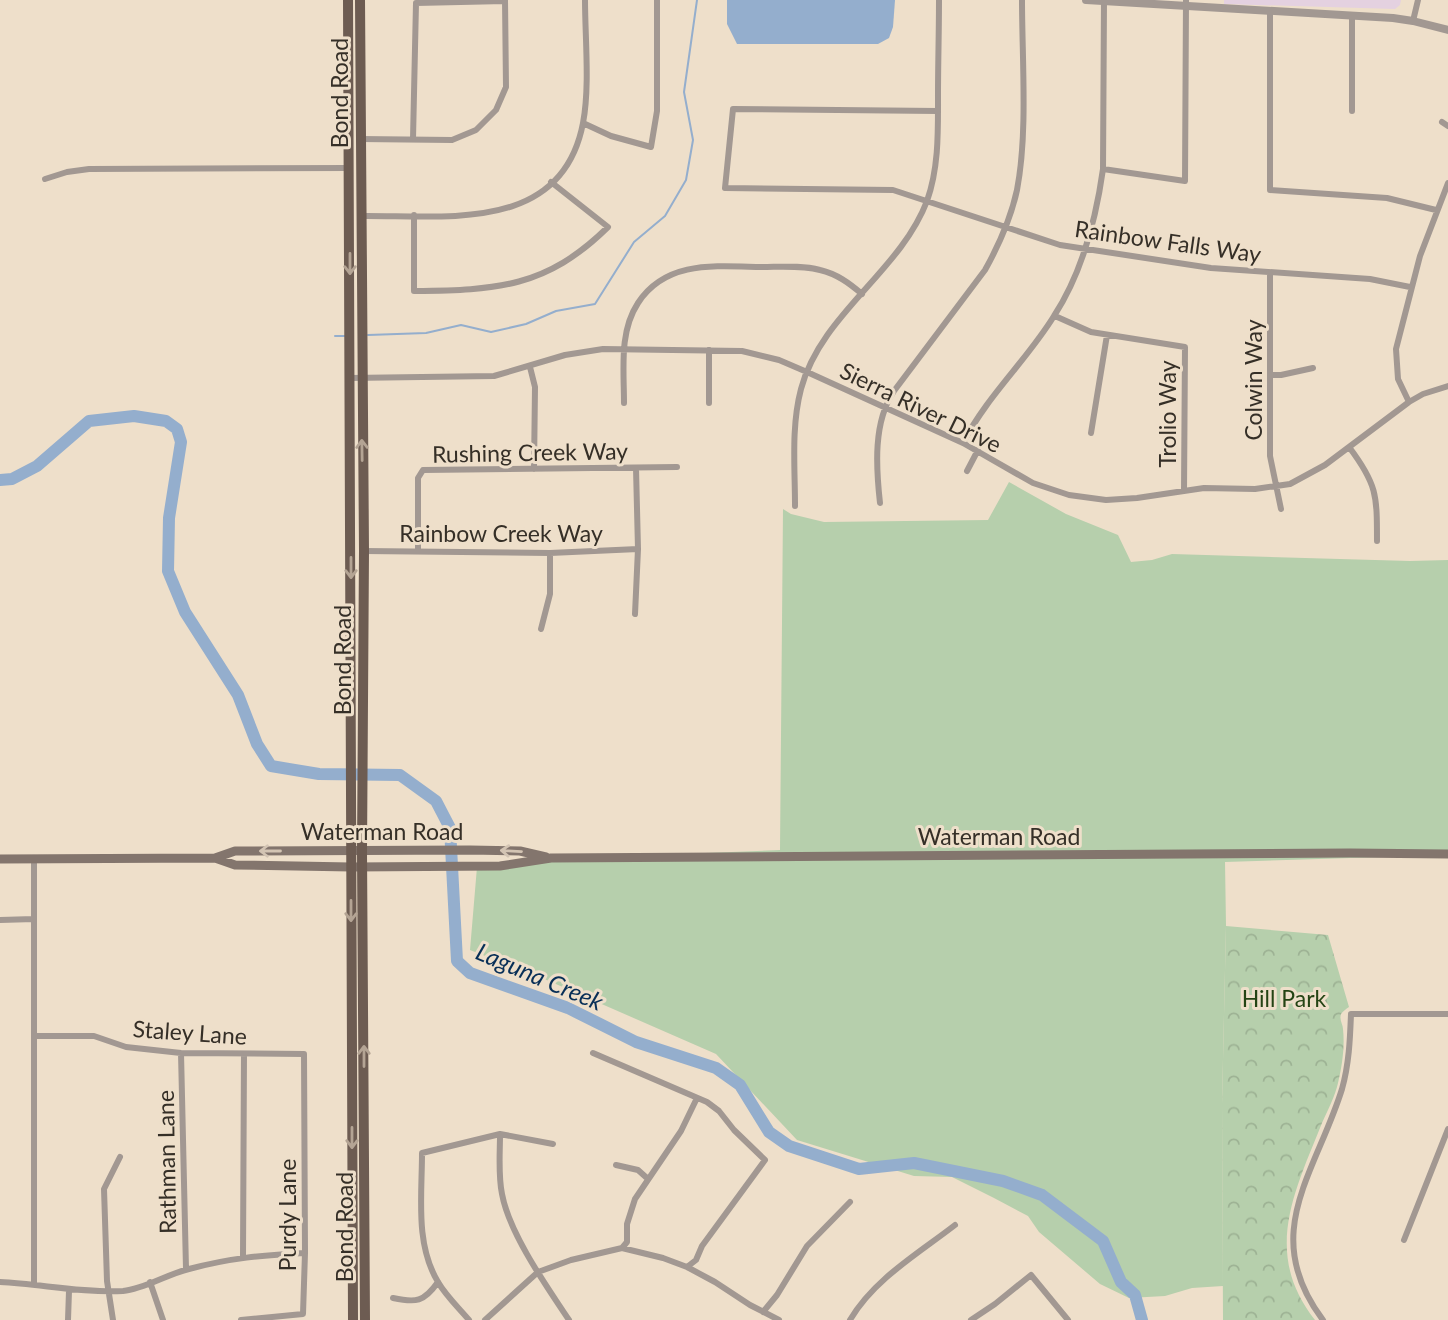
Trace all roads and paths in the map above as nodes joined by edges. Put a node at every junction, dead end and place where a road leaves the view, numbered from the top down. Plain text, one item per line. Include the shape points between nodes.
1 (348, 0) edge
2 (359, 0) edge
3 (505, 0) edge
4 (585, 0) edge
5 (657, 0) edge
6 (939, 0) edge
7 (1022, 0) edge
8 (1086, 0) edge
9 (1418, 0) edge
10 (1104, 1) edge
11 (1186, 4) edge
12 (1270, 12) junction
13 (1352, 16) junction
14 (1413, 21) junction
15 (1448, 30) edge
16 (938, 111) junction
17 (1352, 111) dead end
18 (583, 123) junction
19 (360, 139) junction
20 (413, 139) junction
21 (350, 148) junction
22 (350, 168) junction
23 (1103, 169) junction
24 (45, 179) dead end
25 (551, 182) junction
26 (1448, 183) edge
27 (927, 200) junction
28 (1436, 210) junction
29 (414, 215) junction
30 (360, 216) junction
31 (1006, 227) junction
32 (1085, 249) junction
33 (1270, 273) junction
34 (1410, 287) junction
35 (862, 294) junction
36 (1055, 316) junction
37 (355, 321) junction
38 (1107, 335) junction
39 (624, 349) junction
40 (709, 350) junction
41 (530, 367) junction
42 (1313, 368) dead end
43 (807, 372) junction
44 (1270, 375) junction
45 (356, 378) junction
46 (1448, 387) edge
47 (1409, 402) junction
48 (624, 403) dead end
49 (709, 403) dead end
50 (885, 407) junction
51 (1091, 433) dead end
52 (963, 443) junction
53 (1349, 447) junction
54 (978, 450) junction
55 (351, 466) junction
56 (677, 467) dead end
57 (534, 468) junction
58 (636, 468) junction
59 (967, 471) dead end
60 (1276, 487) junction
61 (1184, 491) junction
62 (880, 503) dead end
63 (795, 506) dead end
64 (1282, 509) dead end
65 (1377, 541) dead end
66 (638, 549) junction
67 (418, 550) junction
68 (364, 551) junction
69 (550, 552) junction
70 (635, 614) dead end
71 (541, 629) dead end
72 (356, 852) junction
73 (1448, 854) edge
74 (215, 858) junction
75 (551, 858) junction
76 (0, 859) edge
77 (33, 860) junction
78 (356, 867) junction
79 (33, 919) junction
80 (0, 920) edge
81 (1448, 1014) edge
82 (33, 1036) junction
83 (181, 1053) junction
84 (593, 1053) dead end
85 (244, 1054) junction
86 (304, 1054) joint
87 (697, 1098) junction
88 (1448, 1129) edge
89 (500, 1134) junction
90 (552, 1144) dead end
91 (120, 1157) dead end
92 (617, 1165) dead end
93 (648, 1179) junction
94 (850, 1202) dead end
95 (955, 1225) dead end
96 (1404, 1240) dead end
97 (622, 1248) junction
98 (305, 1253) junction
99 (243, 1256) junction
100 (687, 1267) junction
101 (186, 1269) junction
102 (538, 1272) junction
103 (0, 1282) edge
104 (150, 1282) junction
105 (438, 1282) junction
106 (33, 1284) junction
107 (69, 1291) junction
108 (109, 1291) junction
109 (393, 1298) dead end
110 (762, 1312) junction
111 (68, 1320) edge
112 (113, 1320) edge
113 (163, 1320) edge
114 (241, 1320) edge
115 (353, 1320) edge
116 (365, 1320) edge
117 (469, 1320) edge
118 (485, 1320) edge
119 (569, 1320) edge
120 (779, 1320) edge
121 (850, 1320) edge
122 (971, 1320) edge
123 (1068, 1320) edge
124 (1322, 1320) edge

1 - 21 main road, Bond Road
2 - 19 main road, Bond Road
3 - 20 street via 506,87 496,110 476,130 452,140
3 - 20 street via 416,2
4 - 18 street
5 - 18 street via 657,111 651,147
6 - 16 street
7 - 31 street via 1022,149
8 - 10 street
9 - 14 street
10 - 11 street
10 - 23 street
11 - 12 street
11 - 23 street via 1185,181
12 - 13 street
12 - 28 street via 1270,190 1387,198
13 - 14 street
13 - 17 street
14 - 15 street
16 - 27 street via 935,170
16 - 27 street, Rainbow Falls Way via 733,109 725,188 879,189
18 - 25 street via 569,160
19 - 20 street
19 - 30 main road, Bond Road
21 - 22 main road, Bond Road
21 - 30 main road via 355,209
22 - 24 street via 89,169
22 -> 37 main road, Bond Road
23 - 32 street
25 - 29 street via 519,205 491,214
25 - 29 street via 608,227 561,265 511,285 414,291
26 - 28 street
27 - 31 street, Rainbow Falls Way
27 - 35 street via 905,241
28 - 34 street
29 - 30 street
30 - 37 main road, Bond Road
31 - 32 street, Rainbow Falls Way
31 - 50 street via 973,289
32 - 33 street, Rainbow Falls Way
32 - 36 street
33 - 34 street, Rainbow Falls Way via 1370,279
33 - 44 street, Colwin Way
34 - 47 street via 1395,356 1398,379
35 - 39 street via 840,277 806,267 687,268 664,278 639,300 628,322
35 - 43 street via 822,344
36 - 38 street, Trolio Way
36 - 52 street
37 - 45 main road, Bond Road
38 - 51 street
38 - 61 street, Trolio Way via 1185,346
39 - 40 street, Sierra River Drive
39 - 41 street, Sierra River Drive via 574,353
39 - 48 street
40 - 43 street, Sierra River Drive via 761,355
40 - 49 street
41 - 45 street, Sierra River Drive via 480,377
41 - 57 street via 535,387
42 - 44 street
43 - 50 street, Sierra River Drive
43 - 63 street via 795,425
44 - 60 street, Colwin Way via 1270,456
45 - 55 main road, Bond Road
68 -> 45 main road, Bond Road
46 - 47 street, Sierra River Drive
47 - 53 street, Sierra River Drive
50 - 52 street, Sierra River Drive
50 - 62 street via 879,431
52 - 54 street, Sierra River Drive
53 - 60 street, Sierra River Drive via 1316,472
53 - 65 street via 1376,492
54 - 59 street
54 - 61 street, Sierra River Drive via 1033,483 1069,495 1120,500
55 - 68 main road via 356,484 356,542
55 -> 72 main road, Bond Road via 351,793
56 - 58 street, Rushing Creek Way
57 - 58 street, Rushing Creek Way
57 - 67 street, Rushing Creek Way via 423,470 418,478
58 - 66 street
60 - 61 street, Sierra River Drive
60 - 64 street, Colwin Way
66 - 69 street, Rainbow Creek Way
66 - 70 street
67 - 68 street, Rainbow Creek Way
67 - 69 street, Rainbow Creek Way
68 - 72 main road, Bond Road via 364,795
69 - 71 street via 550,594
72 -> 74 main road, Waterman Road via 235,851
75 -> 72 main road, Waterman Road via 520,851
72 - 78 main road, Bond Road
73 - 75 main road, Waterman Road
74 - 77 main road, Waterman Road
74 - 78 main road, Waterman Road via 235,865
75 - 78 main road, Waterman Road via 500,866
76 - 77 main road, Waterman Road
77 - 79 street
78 -> 115 main road, Bond Road
116 -> 78 main road, Bond Road
79 - 80 street
79 - 82 street
81 - 124 street via 1350,1014 1349,1057 1342,1087 1300,1195 1294,1223 1300,1278
82 - 83 street, Staley Lane via 94,1036 126,1047
82 - 106 street
83 - 85 street, Staley Lane
83 - 101 street, Rathman Lane
84 - 87 street
85 - 86 street, Staley Lane
85 - 99 street
86 - 98 street, Purdy Lane
87 - 93 street
87 - 100 street via 719,1111 765,1160
88 - 96 street
89 - 90 street
89 - 102 street via 504,1204
89 - 105 street via 422,1153 422,1237
91 - 108 street via 104,1189
92 - 93 street via 638,1170
93 - 97 street via 632,1207
94 - 110 street via 807,1246
95 - 121 street via 876,1287
97 - 100 street
97 - 102 street
98 - 99 street
98 - 114 street, Purdy Lane via 303,1314
99 - 101 street
100 - 110 street
101 - 104 street
102 - 118 street
102 - 119 street
103 - 106 street
104 - 108 street via 126,1291
104 - 113 street
105 - 109 street via 423,1298
105 - 117 street
106 - 107 street
107 - 108 street
107 - 111 street
108 - 112 street
110 - 120 street
122 - 123 street via 1031,1275

